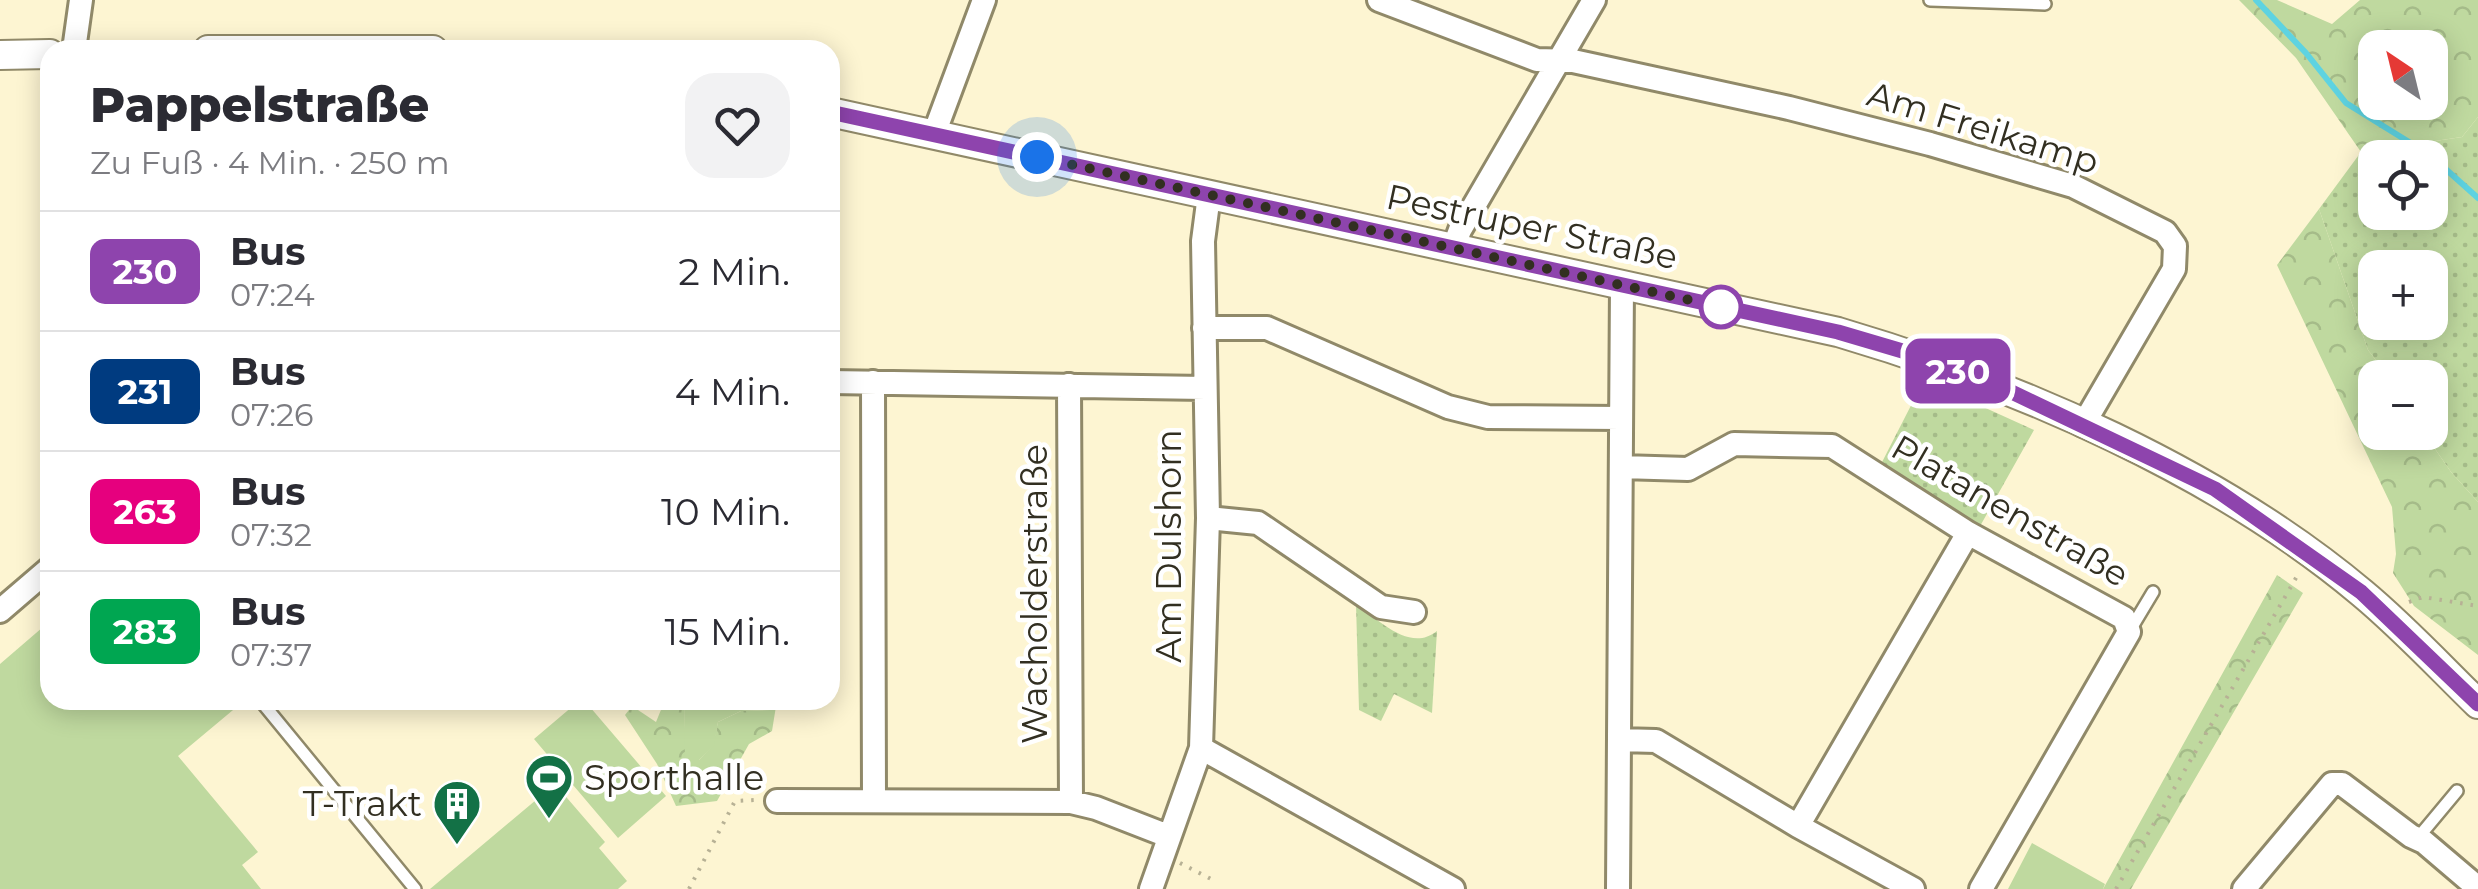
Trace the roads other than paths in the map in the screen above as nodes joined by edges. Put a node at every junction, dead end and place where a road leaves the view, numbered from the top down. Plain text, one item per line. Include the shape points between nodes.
1 (81, 0) edge
2 (1379, 0) edge
3 (1594, 0) edge
4 (1930, 0) edge
5 (977, 2) edge
6 (2044, 4) dead end
7 (75, 40) edge
8 (40, 54) edge
9 (0, 55) edge
10 (1559, 61) junction
11 (840, 114) edge
12 (934, 134) junction
13 (1209, 194) junction
14 (1453, 249) junction
15 (1622, 285) junction
16 (1204, 328) junction
17 (840, 382) edge
18 (873, 382) junction
19 (1069, 385) junction
20 (1205, 388) junction
21 (1621, 418) junction
22 (2083, 425) junction
23 (1621, 467) junction
24 (1208, 518) junction
25 (1968, 533) junction
26 (40, 574) edge
27 (10, 590) edge
28 (2153, 592) dead end
29 (0, 611) edge
30 (1414, 612) dead end
31 (2129, 632) junction
32 (2478, 704) edge
33 (268, 710) edge
34 (1619, 740) junction
35 (1202, 748) junction
36 (2457, 791) dead end
37 (874, 801) junction
38 (776, 802) road end
39 (1071, 802) junction
40 (1798, 826) junction
41 (2417, 839) junction
42 (1165, 847) junction
43 (2478, 888) edge
44 (415, 889) edge
45 (1152, 889) edge
46 (1453, 889) edge
47 (1618, 889) edge
48 (1913, 889) edge
49 (1981, 889) edge
50 (2244, 889) edge

1 - 7 street
2 - 10 street, Am Freikamp via 1537,60
3 - 10 street
4 - 6 lane
5 - 12 street
8 - 9 street
10 - 14 street
10 - 22 street, Am Freikamp via 1930,144 2073,186 2165,232 2175,246 2174,269
11 - 12 street, Pestruper Straße
12 - 13 street, Pestruper Straße
13 - 14 street, Pestruper Straße
13 - 16 street, Am Dulshorn
14 - 15 street, Pestruper Straße
15 - 21 street
15 - 22 street, Pestruper Straße via 1916,355
16 - 20 street, Am Dulshorn
16 - 21 street via 1267,328 1448,408 1488,417
17 - 18 street
18 - 19 street
18 - 37 street
19 - 20 street
19 - 39 street, Wacholderstraße
20 - 24 street, Am Dulshorn
21 - 23 street
22 - 32 street, Pestruper Straße via 2215,489 2310,554 2361,592
23 - 25 street, Platanenstraße via 1688,469 1734,444 1832,446
23 - 34 street
24 - 30 street via 1258,523 1382,607
24 - 35 street, Am Dulshorn
25 - 31 street, Platanenstraße via 2124,618
25 - 40 street
26 - 27 street
27 - 29 street
28 - 31 lane
31 - 49 street, Platanenstraße
33 - 44 lane
34 - 40 street via 1656,741
34 - 47 street
35 - 42 street, Am Dulshorn
35 - 46 street
36 - 41 lane
37 - 38 street
37 - 39 street
39 - 42 street via 1096,808
40 - 48 street
41 - 43 street
41 - 50 street via 2342,784 2332,784
42 - 45 street, Am Dulshorn

